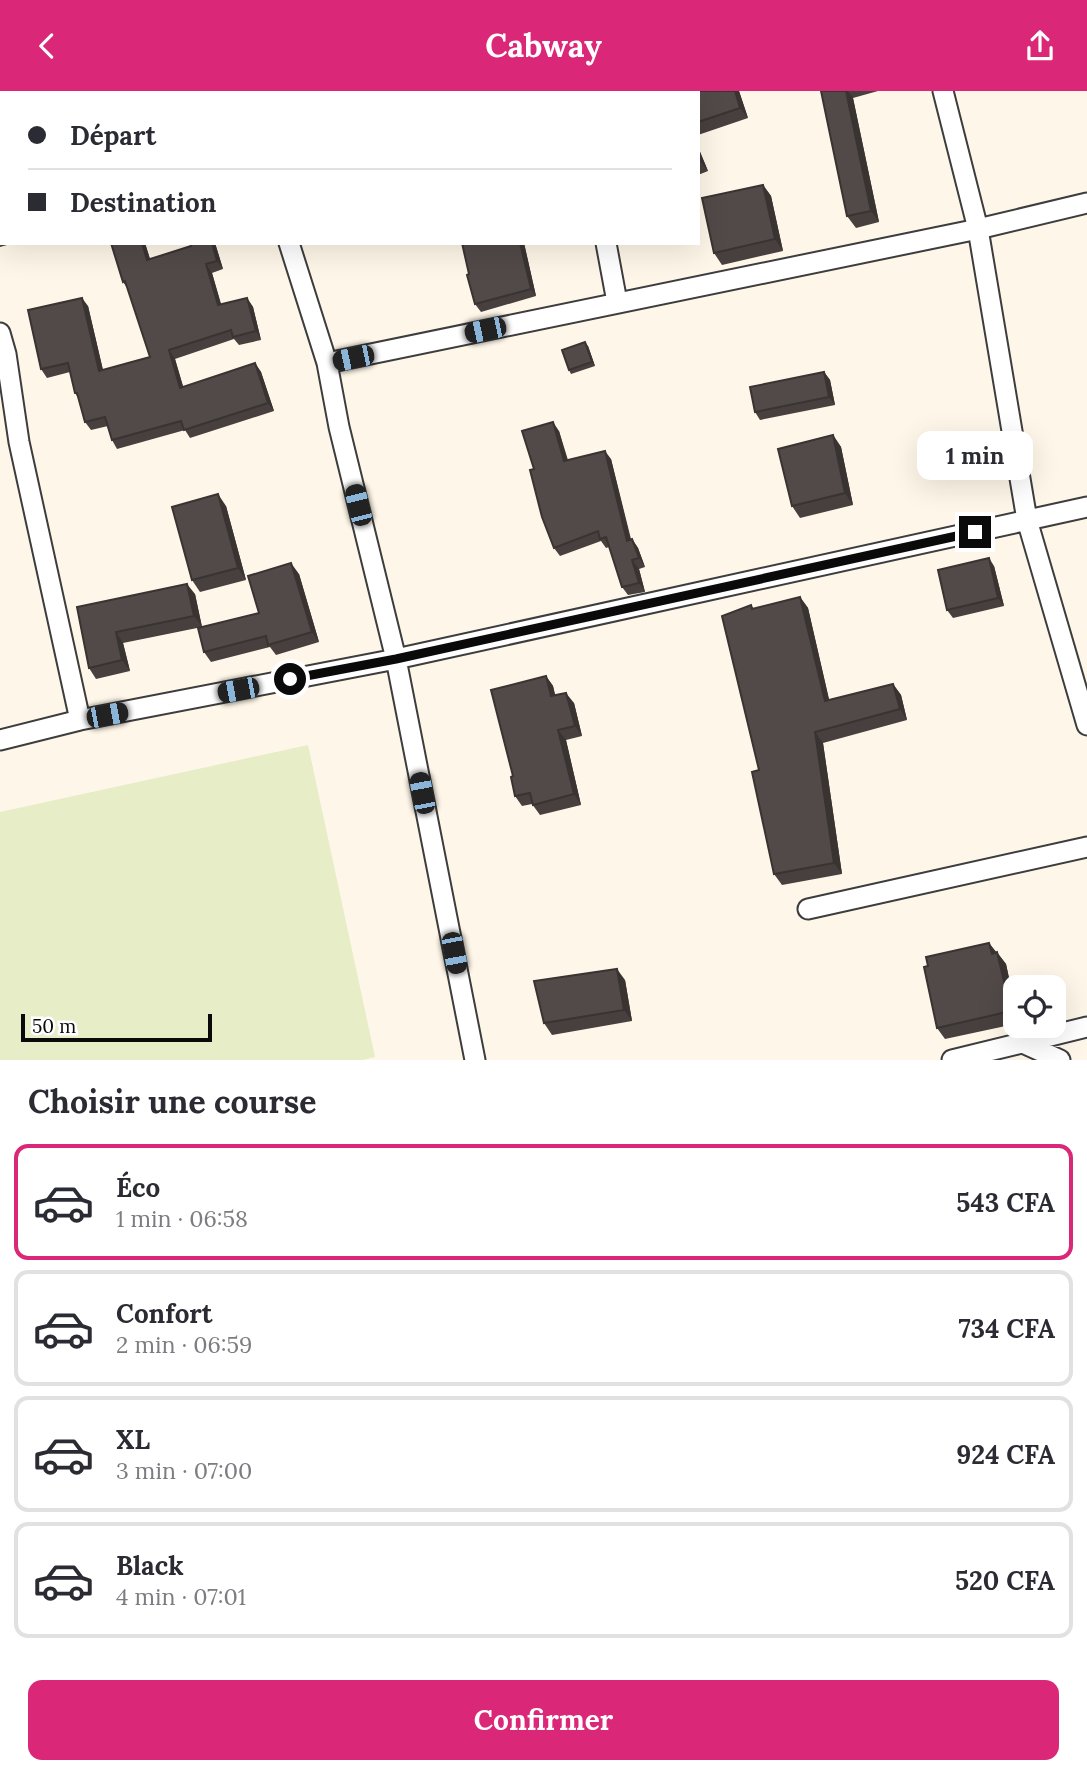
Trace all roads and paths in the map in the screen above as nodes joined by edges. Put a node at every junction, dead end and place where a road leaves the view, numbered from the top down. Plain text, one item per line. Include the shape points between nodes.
1 (943, 91) edge
2 (1087, 203) edge
3 (978, 229) junction
4 (290, 245) edge
5 (606, 245) edge
6 (617, 302) junction
7 (0, 333) edge
8 (327, 363) junction
9 (9, 445) edge
10 (1087, 507) edge
11 (1027, 520) junction
12 (396, 659) junction
13 (80, 720) junction
14 (1087, 726) edge
15 (0, 740) edge
16 (1087, 847) edge
17 (808, 909) dead end
18 (1087, 1027) edge
19 (1023, 1042) junction
20 (475, 1060) edge
21 (952, 1060) edge
22 (1060, 1060) edge

1 - 3 street
2 - 3 street
3 - 6 street
3 - 11 street
4 - 8 street
5 - 6 street
6 - 8 street
7 - 9 street via 6,354
8 - 12 street
9 - 13 street
10 - 11 street
11 - 12 street
11 - 14 street
12 - 13 street
12 - 20 street
13 - 15 street
16 - 17 street
18 - 19 street
19 - 21 street
19 - 22 street

